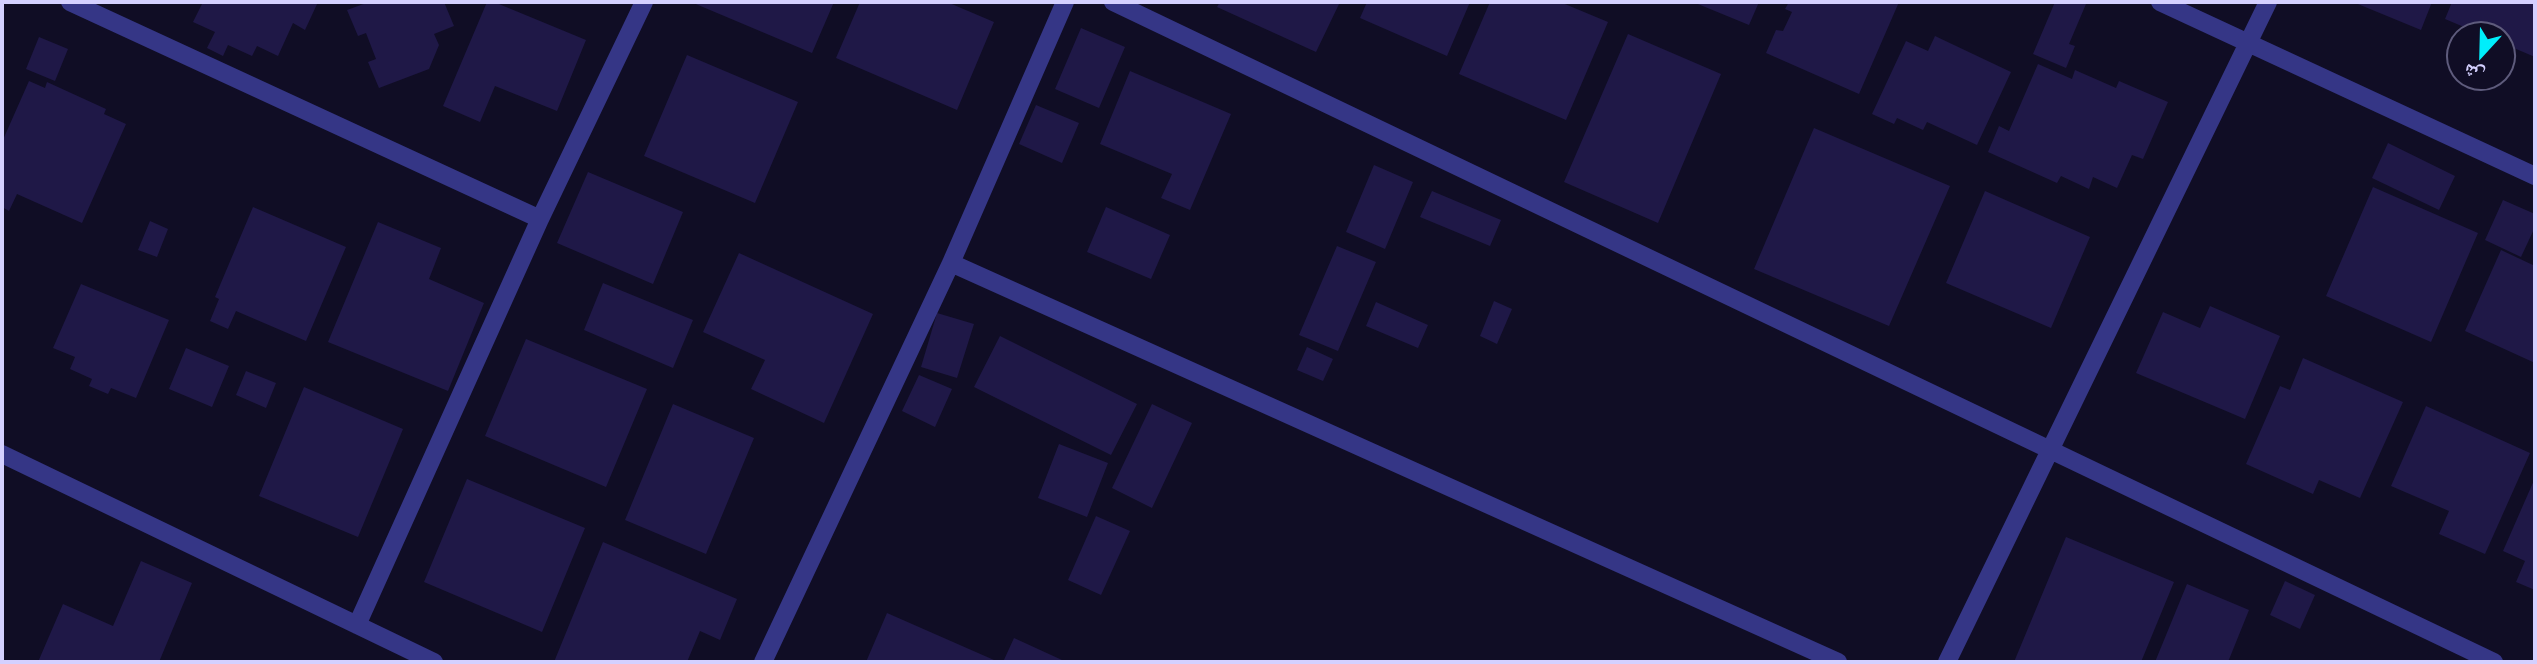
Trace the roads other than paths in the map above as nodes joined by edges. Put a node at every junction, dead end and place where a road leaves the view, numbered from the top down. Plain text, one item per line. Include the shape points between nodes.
1 (70, 2) edge
2 (644, 2) edge
3 (1065, 2) edge
4 (1114, 2) edge
5 (2160, 2) edge
6 (2268, 2) edge
7 (2249, 43) junction
8 (2535, 176) edge
9 (540, 219) junction
10 (951, 263) junction
11 (2050, 449) junction
12 (2, 454) edge
13 (358, 625) junction
14 (435, 662) edge
15 (763, 662) edge
16 (1838, 662) edge
17 (1947, 662) edge
18 (2494, 662) edge

1 - 9 street
2 - 9 street
3 - 10 street
4 - 11 street
5 - 7 street
6 - 7 street
7 - 8 street
7 - 11 street
9 - 13 street
10 - 15 street
10 - 16 street
11 - 17 street
11 - 18 street
12 - 13 street
13 - 14 street

